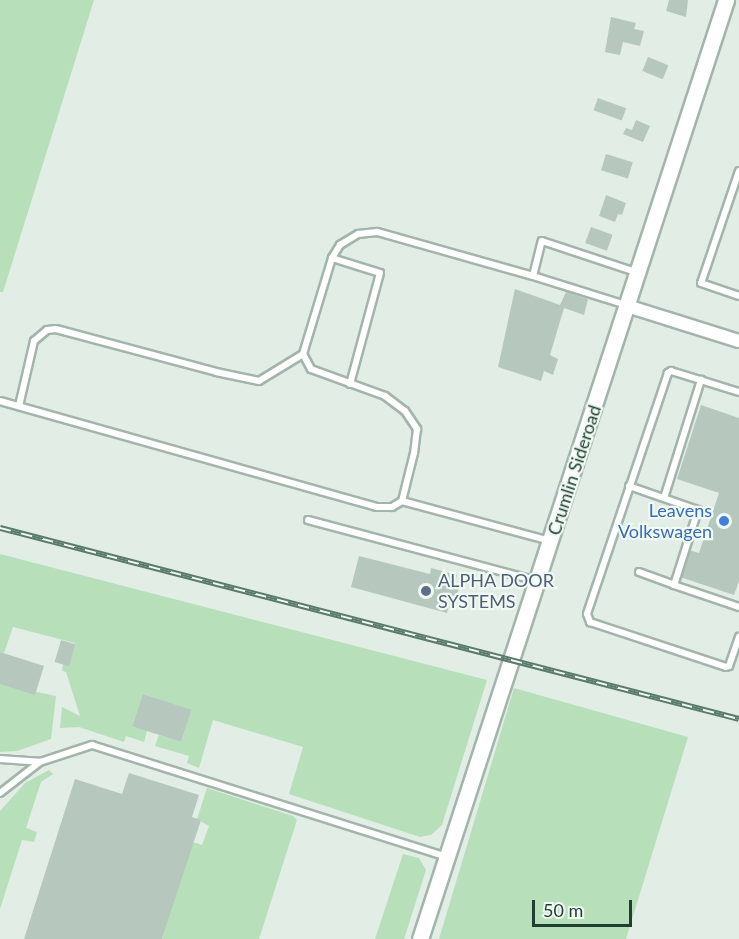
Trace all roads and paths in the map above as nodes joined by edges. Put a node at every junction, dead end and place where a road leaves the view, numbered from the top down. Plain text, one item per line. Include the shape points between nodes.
1 (726, 0) edge
2 (739, 171) edge
3 (332, 258) junction
4 (638, 273) junction
5 (533, 276) junction
6 (739, 296) edge
7 (627, 306) junction
8 (739, 341) edge
9 (303, 354) junction
10 (701, 380) junction
11 (350, 384) junction
12 (739, 392) edge
13 (0, 401) edge
14 (19, 406) junction
15 (629, 486) junction
16 (664, 498) junction
17 (402, 501) junction
18 (308, 520) dead end
19 (551, 541) junction
20 (639, 572) dead end
21 (538, 581) junction
22 (674, 585) junction
23 (739, 607) edge
24 (739, 637) edge
25 (0, 759) edge
26 (40, 762) junction
27 (0, 793) edge
28 (447, 857) junction
29 (420, 939) edge

1 - 4 street, Crumlin Sideroad
2 - 6 lane via 701,283
3 - 5 lane via 340,245 358,234 377,232
3 - 9 lane
3 - 11 lane via 380,273
4 - 5 lane via 542,241
4 - 7 street, Crumlin Sideroad
5 - 7 lane
7 - 8 street
7 - 19 street, Crumlin Sideroad
9 - 11 lane via 311,369
9 - 14 lane via 259,381 56,328 46,330 34,341
10 - 12 lane
10 - 15 lane via 668,373
10 - 16 lane
11 - 17 lane via 384,396 405,411 417,429
13 - 14 lane
14 - 17 lane via 376,507 393,507
15 - 16 lane
15 - 24 lane via 587,619 726,667
16 - 22 lane via 698,510
17 - 19 lane
18 - 21 lane
19 - 21 street, Crumlin Sideroad
20 - 22 lane
21 - 28 street, Crumlin Sideroad
22 - 23 lane
25 - 26 lane
26 - 27 lane
26 - 28 lane via 92,745
28 - 29 street, Crumlin Sideroad

